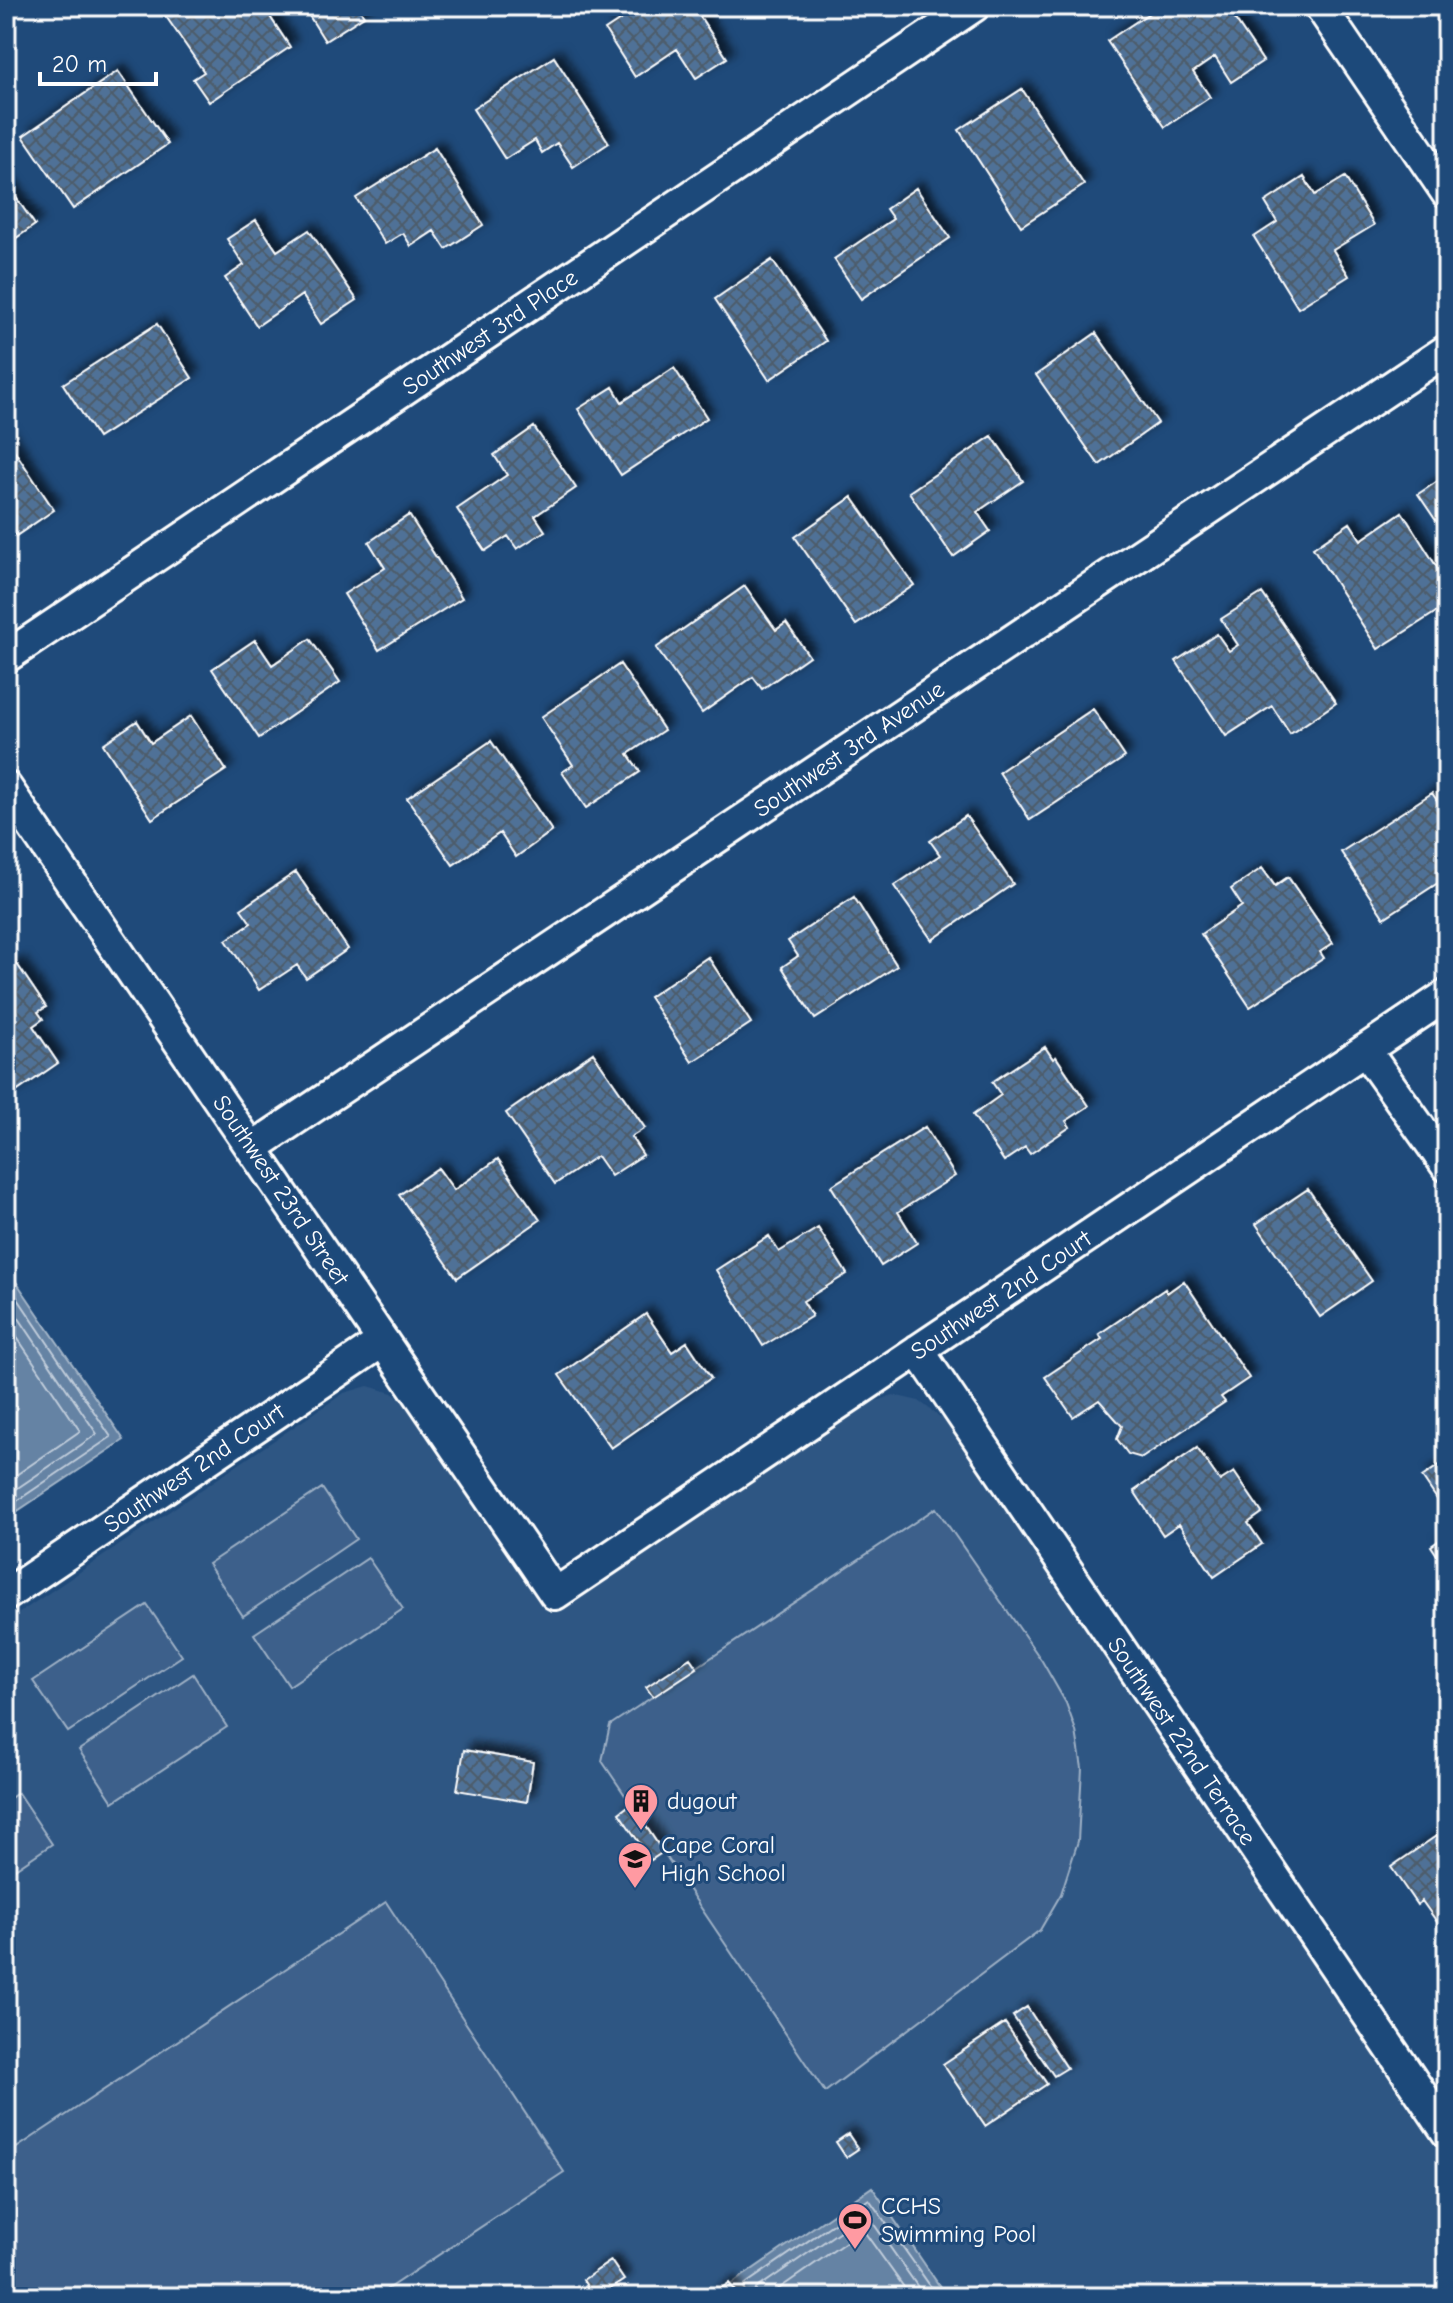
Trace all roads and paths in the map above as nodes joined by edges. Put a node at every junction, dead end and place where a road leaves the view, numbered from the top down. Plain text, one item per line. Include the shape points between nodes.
1 (974, 6) edge
2 (1320, 6) edge
3 (1447, 193) edge
4 (1447, 350) edge
5 (6, 657) edge
6 (6, 787) edge
7 (1447, 995) edge
8 (1365, 1050) junction
9 (252, 1148) junction
10 (1447, 1166) edge
11 (383, 1341) junction
12 (918, 1350) junction
13 (555, 1594) joint
14 (6, 1595) edge
15 (1447, 2132) edge

1 - 5 street, Southwest 3rd Place
2 - 3 street
4 - 9 street, Southwest 3rd Avenue
6 - 9 street, Southwest 23rd Street
7 - 8 street, Southwest 2nd Court
8 - 10 street
8 - 12 street, Southwest 2nd Court
9 - 11 street, Southwest 23rd Street
11 - 13 street, Southwest 23rd Street
11 - 14 street, Southwest 2nd Court
12 - 13 street, Southwest 2nd Court
12 - 15 street, Southwest 22nd Terrace

